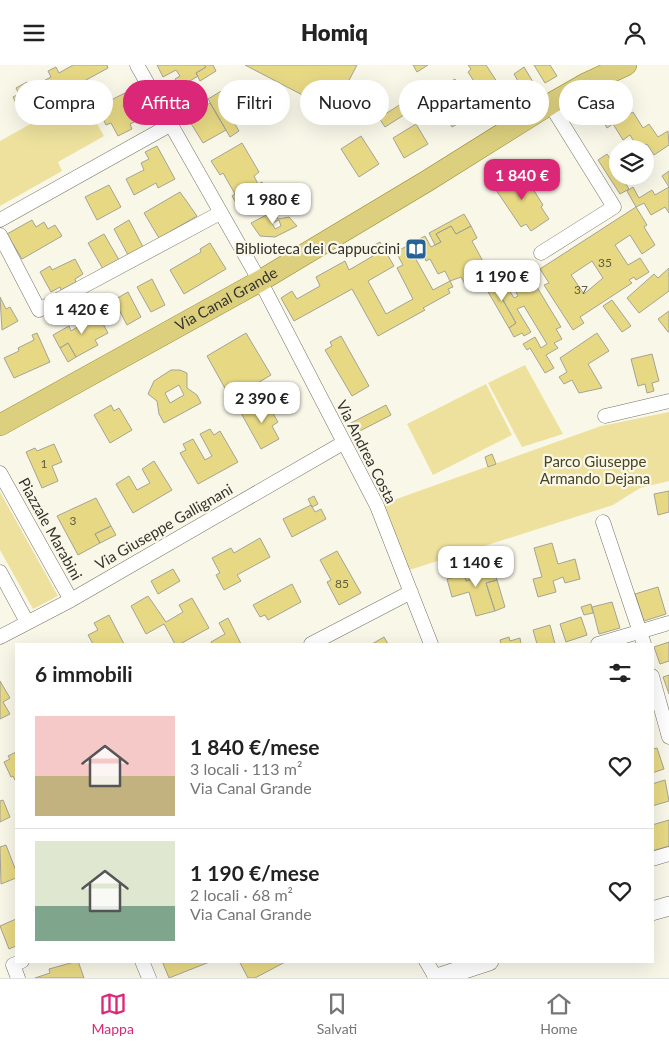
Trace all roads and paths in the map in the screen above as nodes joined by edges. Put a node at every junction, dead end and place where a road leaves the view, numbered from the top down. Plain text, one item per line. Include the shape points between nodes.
1 (137, 65) edge
2 (610, 65) edge
3 (626, 65) edge
4 (145, 80) edge
5 (590, 80) edge
6 (594, 80) edge
7 (559, 99) edge
8 (550, 104) junction
9 (170, 125) joint
10 (220, 213) junction
11 (0, 220) edge
12 (0, 235) edge
13 (541, 253) dead end
14 (260, 281) junction
15 (669, 401) edge
16 (604, 416) dead end
17 (0, 425) edge
18 (344, 443) junction
19 (0, 473) edge
20 (603, 522) dead end
21 (0, 572) edge
22 (411, 592) junction
23 (71, 600) junction
24 (27, 622) junction
25 (669, 623) edge
26 (0, 637) edge
27 (642, 638) edge
28 (313, 643) edge
29 (431, 643) edge
30 (605, 643) edge
31 (654, 683) edge
32 (669, 737) edge
33 (669, 854) edge
34 (654, 858) edge
35 (669, 906) edge
36 (654, 910) edge
37 (18, 963) edge
38 (143, 963) edge
39 (427, 963) edge
40 (483, 963) edge
41 (18, 978) edge
42 (149, 978) edge
43 (436, 978) edge

1 - 4 street, Via Andrea Costa
2 - 5 main road, Via Canal Grande
3 - 6 main road, Via Canal Grande
7 - 8 main road, Via Canal Grande
8 - 13 street via 614,207
8 - 14 main road, Via Canal Grande
9 - 10 street, Via Andrea Costa
9 - 11 street
10 - 12 street via 39,310
10 - 14 street, Via Andrea Costa
14 - 17 main road, Via Canal Grande
14 - 18 street, Via Andrea Costa
15 - 16 street
18 - 22 street, Via Andrea Costa via 377,506
18 - 23 street, Via Giuseppe Gallignani
19 - 23 street, Piazzale Marabini
20 - 27 street
21 - 24 street
22 - 28 street
22 - 29 street, Via Andrea Costa
23 - 24 street, Via Giuseppe Gallignani
24 - 26 street, Via Giuseppe Gallignani
25 - 27 street
27 - 30 street
31 - 32 street
33 - 34 street
35 - 36 street
37 - 41 street via 13,965
38 - 42 street
39 - 43 street
40 - 43 street

